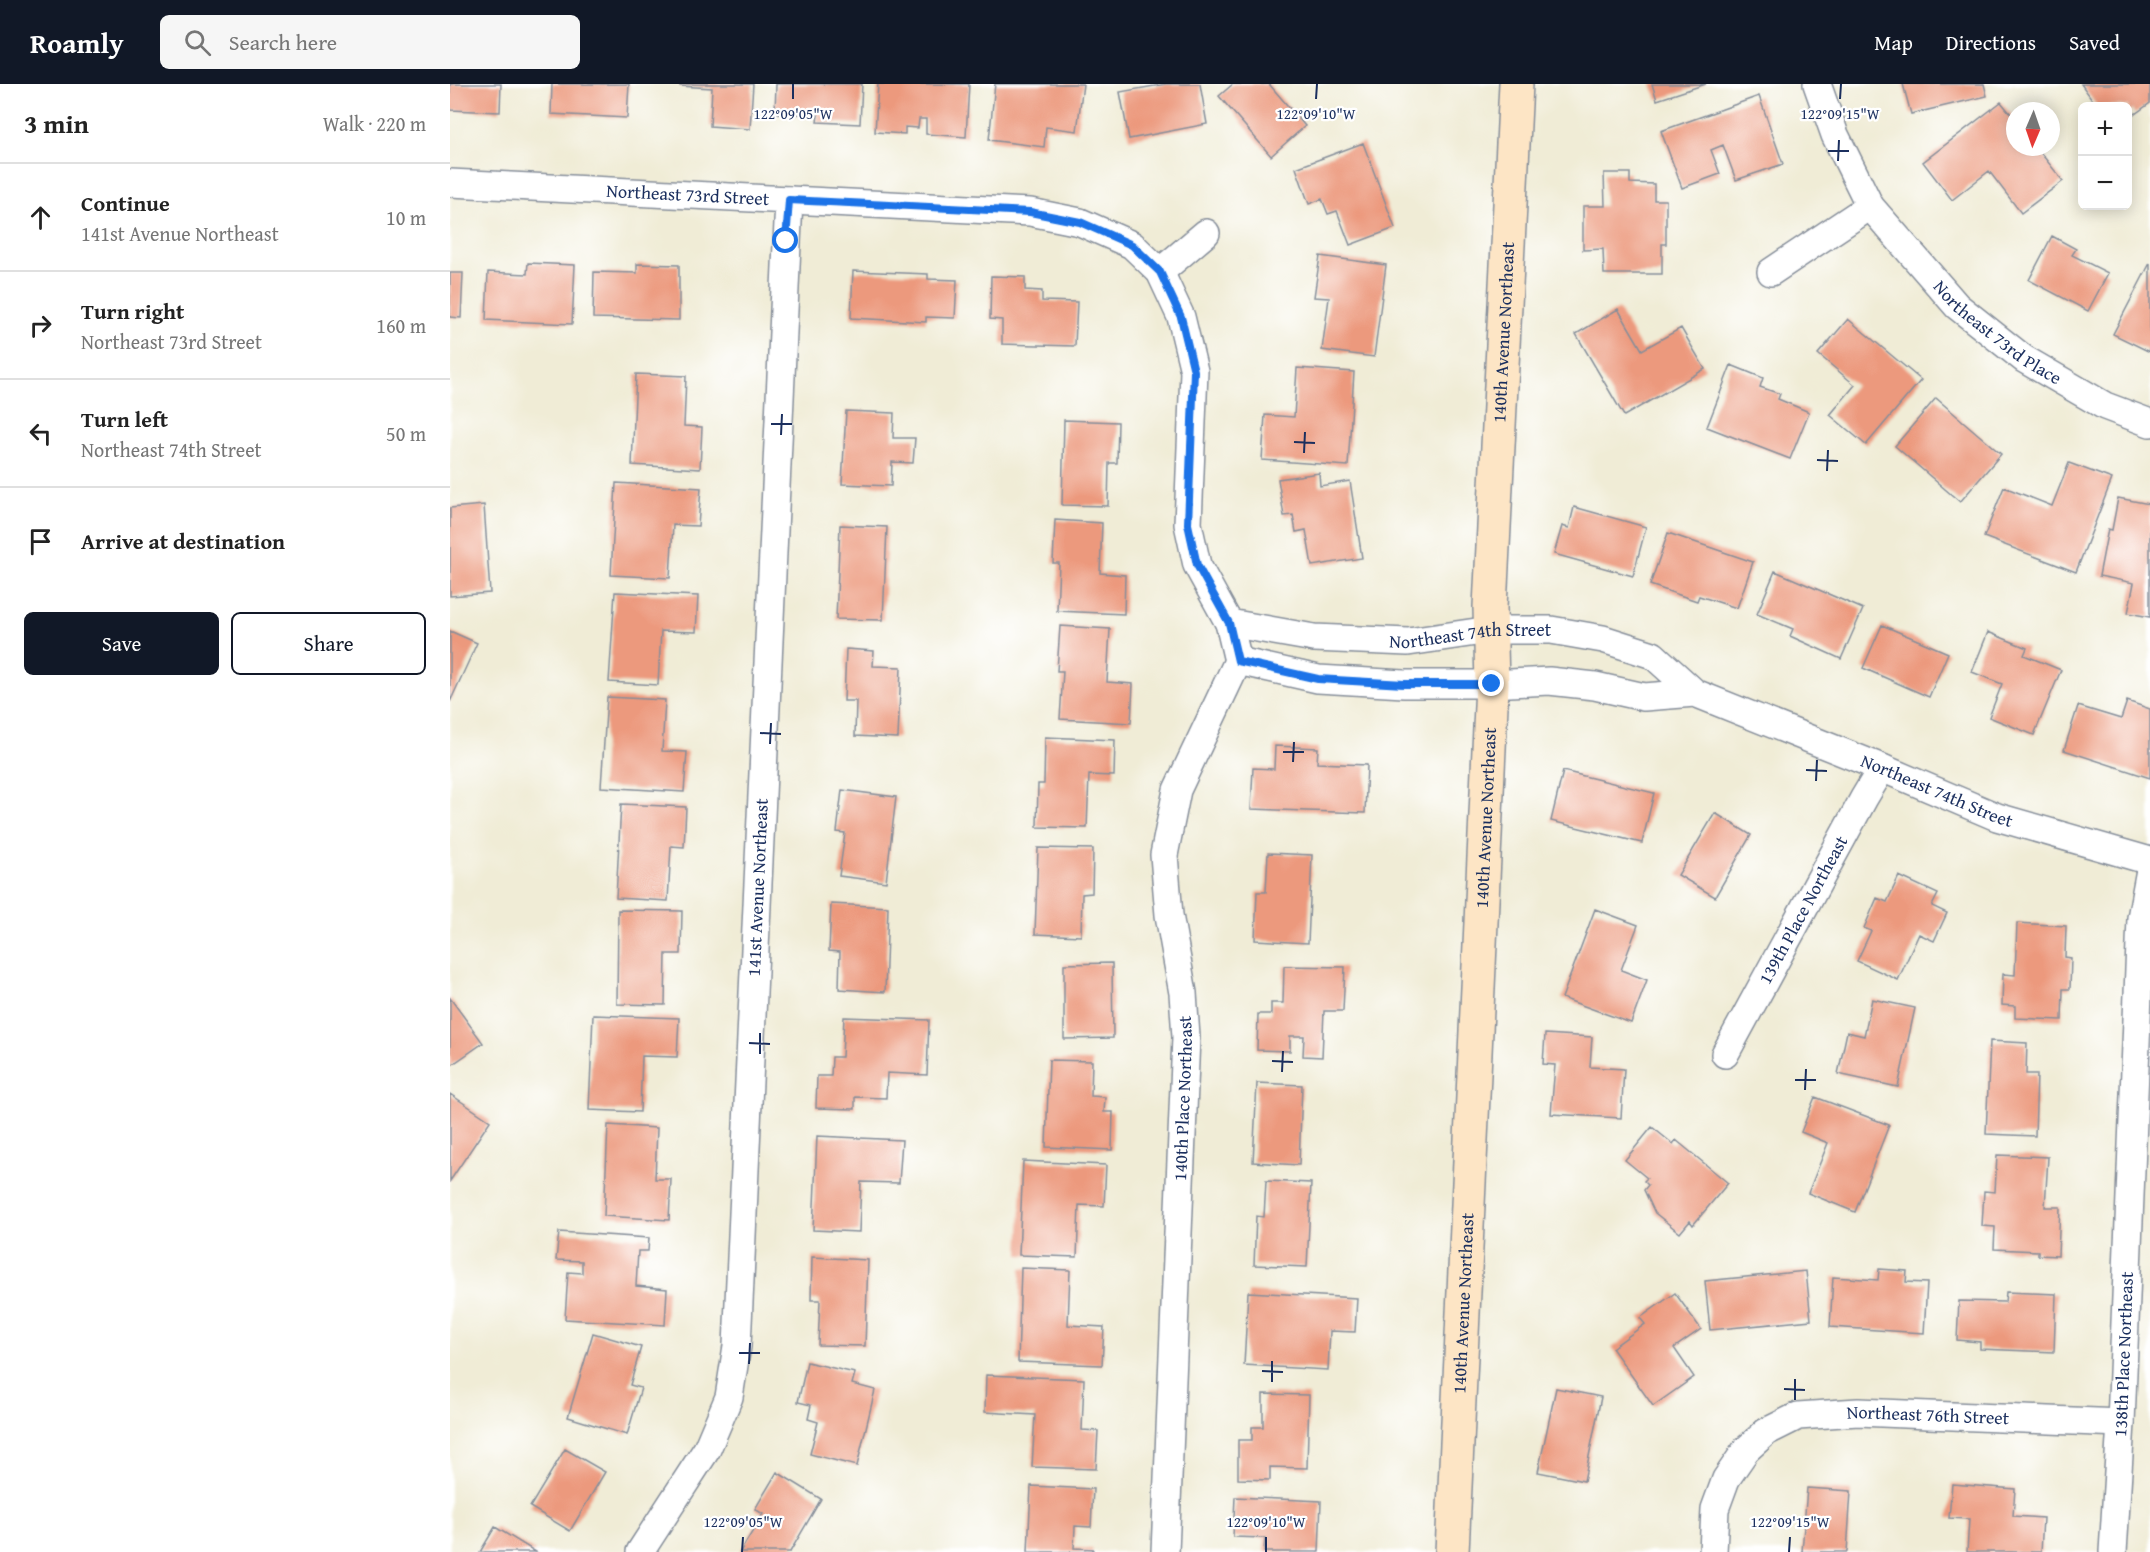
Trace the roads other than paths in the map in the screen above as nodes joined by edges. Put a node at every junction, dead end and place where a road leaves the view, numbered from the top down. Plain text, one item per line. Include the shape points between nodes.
1 (1516, 84) edge
2 (1817, 84) edge
3 (450, 183) edge
4 (789, 200) junction
5 (1870, 206) junction
6 (1206, 233) dead end
7 (1160, 272) junction
8 (1771, 273) dead end
9 (2150, 423) edge
10 (1229, 623) junction
11 (1490, 630) junction
12 (1238, 661) junction
13 (1492, 684) junction
14 (1695, 693) junction
15 (1882, 768) junction
16 (2150, 861) edge
17 (2150, 870) edge
18 (1725, 1054) dead end
19 (2138, 1288) edge
20 (2121, 1423) junction
21 (640, 1552) edge
22 (1165, 1552) edge
23 (1452, 1552) edge
24 (1713, 1552) edge
25 (2113, 1552) edge

1 - 11 main road, 140th Avenue Northeast
2 - 5 street via 1835,135
3 - 4 street, Northeast 73rd Street
4 - 7 street, Northeast 73rd Street via 1030,212 1080,222 1132,245
4 - 21 street, 141st Avenue Northeast via 737,1346 729,1397 707,1449
5 - 8 street
5 - 9 street, Northeast 73rd Place via 1957,306 2024,359 2104,406
6 - 7 street
7 - 10 street, Northeast 73rd Street via 1181,317 1194,371 1188,524 1197,565
10 - 11 street, Northeast 74th Street via 1314,638 1408,642
10 - 12 street, Northeast 73rd Street
11 - 13 main road, 140th Avenue Northeast
11 - 14 street, Northeast 74th Street via 1551,630 1603,639 1653,655
12 - 13 street, Northeast 74th Street via 1318,679
12 - 22 street, 140th Place Northeast via 1177,790 1164,855 1168,915 1183,993 1186,1037
13 - 14 street, Northeast 74th Street via 1549,681 1644,697
13 - 23 main road, 140th Avenue Northeast
14 - 15 street, Northeast 74th Street
15 - 16 street, Northeast 74th Street via 1997,817
15 - 18 street, 139th Place Northeast
17 - 19 street, 138th Place Northeast via 2141,918
19 - 20 street, 138th Place Northeast
20 - 24 street, Northeast 76th Street via 1858,1412 1797,1416 1766,1432 1746,1450 1726,1479 1715,1509
20 - 25 street, 138th Place Northeast

